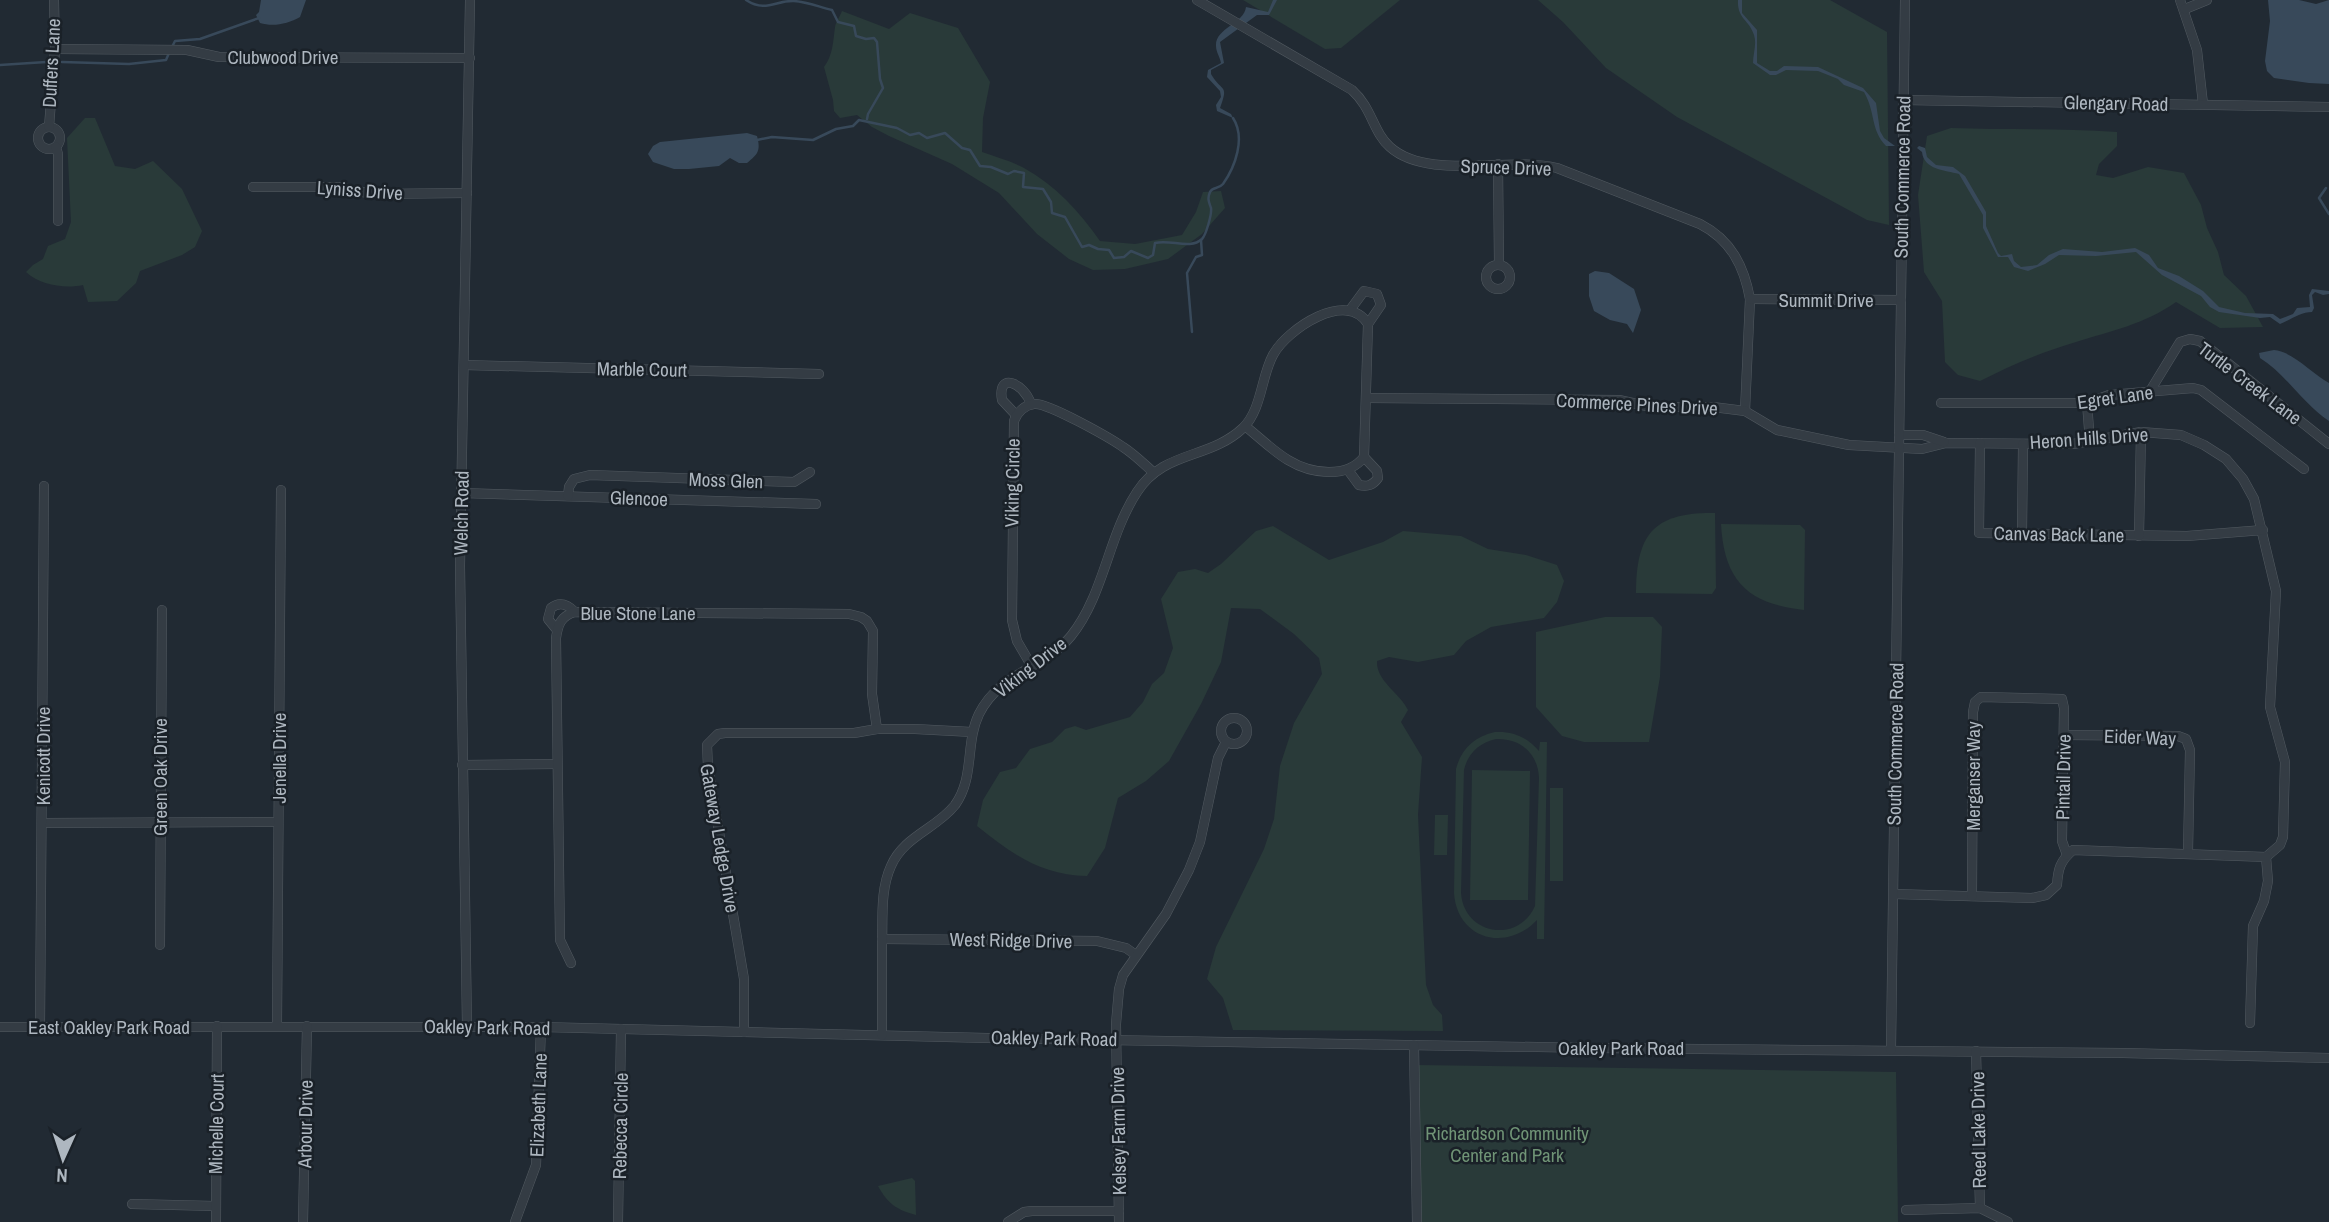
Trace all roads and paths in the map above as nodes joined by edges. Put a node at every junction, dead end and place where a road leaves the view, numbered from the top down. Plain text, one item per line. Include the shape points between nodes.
1 (54, 0) edge
2 (470, 0) edge
3 (1197, 0) edge
4 (1905, 0) edge
5 (2207, 0) edge
6 (2183, 4) edge
7 (55, 49) junction
8 (470, 58) junction
9 (1903, 100) junction
10 (2203, 104) junction
11 (2329, 107) edge
12 (49, 127) junction
13 (56, 147) junction
14 (1498, 164) junction
15 (253, 187) dead end
16 (467, 193) junction
17 (58, 221) dead end
18 (1499, 265) dead end
19 (1750, 299) junction
20 (1901, 300) junction
21 (1350, 310) junction
22 (1368, 324) junction
23 (464, 365) junction
24 (819, 373) dead end
25 (2150, 391) junction
26 (1367, 398) junction
27 (1941, 403) dead end
28 (2087, 403) junction
29 (1031, 404) junction
30 (1745, 411) junction
31 (1016, 415) junction
32 (1245, 426) junction
33 (2141, 432) junction
34 (1899, 435) junction
35 (2091, 442) junction
36 (1946, 443) junction
37 (1980, 443) junction
38 (2023, 444) junction
39 (2329, 444) edge
40 (1899, 448) junction
41 (1364, 457) junction
42 (2304, 469) dead end
43 (1348, 470) junction
44 (810, 471) dead end
45 (1153, 472) junction
46 (44, 486) dead end
47 (281, 490) dead end
48 (462, 493) junction
49 (568, 496) junction
50 (816, 504) dead end
51 (2263, 530) junction
52 (2022, 534) junction
53 (2139, 536) junction
54 (162, 610) dead end
55 (575, 612) junction
56 (557, 630) junction
57 (1031, 666) junction
58 (2062, 699) joint
59 (877, 729) junction
60 (972, 732) junction
61 (2064, 735) junction
62 (1226, 742) dead end
63 (557, 764) junction
64 (462, 765) junction
65 (278, 822) junction
66 (43, 823) junction
67 (160, 823) junction
68 (2188, 853) junction
69 (2067, 855) junction
70 (2263, 857) junction
71 (1894, 894) junction
72 (1972, 896) junction
73 (882, 939) junction
74 (160, 945) dead end
75 (1136, 955) junction
76 (571, 963) dead end
77 (2250, 1023) dead end
78 (217, 1026) junction
79 (277, 1026) junction
80 (307, 1026) junction
81 (467, 1026) junction
82 (0, 1027) edge
83 (40, 1027) junction
84 (541, 1027) junction
85 (621, 1029) junction
86 (744, 1032) junction
87 (882, 1035) junction
88 (1117, 1039) junction
89 (1414, 1045) junction
90 (1891, 1050) junction
91 (1976, 1051) junction
92 (2329, 1058) edge
93 (132, 1204) dead end
94 (215, 1206) junction
95 (1980, 1208) junction
96 (1906, 1210) dead end
97 (1119, 1211) junction
98 (216, 1222) edge
99 (303, 1222) edge
100 (515, 1222) edge
101 (618, 1222) edge
102 (1007, 1222) edge
103 (1119, 1222) edge
104 (1417, 1222) edge
105 (2008, 1222) edge

1 - 7 street, Duffers Lane
2 - 8 street, Welch Road
3 - 14 street, Spruce Drive via 1355,92 1387,144 1400,155 1428,164
4 - 9 street, South Commerce Road
5 - 6 street
6 - 10 street via 2197,50
7 - 8 street, Clubwood Drive via 187,50 219,57
7 - 12 street, Duffers Lane
8 - 16 street, Welch Road
9 - 10 street, Glengary Road
9 - 20 street, South Commerce Road
10 - 11 street, Glengary Road
12 - 13 street, Duffers Lane via 59,134
12 - 13 street, Duffers Lane via 40,131 38,142 46,149
13 - 17 street, Duffers Lane
14 - 18 street
14 - 19 street, Spruce Drive via 1567,171 1708,228 1738,259
15 - 16 street, Lyniss Drive via 337,187 373,194
16 - 23 street, Welch Road
19 - 20 street, Summit Drive
19 - 30 street, Spruce Drive
20 - 34 street, South Commerce Road
21 - 22 street
21 - 22 street via 1364,291 1377,294 1381,305
21 - 32 street via 1312,319 1286,338 1267,368
22 - 26 street
23 - 24 street, Marble Court
23 - 48 street, Welch Road
25 - 28 street, Egret Lane via 2109,395
25 - 39 street, Turtle Creek Lane via 2180,342 2200,341
25 - 42 street, Egret Lane via 2200,390
26 - 30 street, Commerce Pines Drive via 1619,400 1651,407
26 - 41 street
27 - 28 street, Egret Lane
28 - 35 street
29 - 31 street, Viking Circle
29 - 31 street via 1020,386 1005,385 1002,400
29 - 45 street via 1051,408 1112,440
30 - 40 street, Commerce Pines Drive via 1777,430 1801,436
31 - 57 street, Viking Circle via 1012,620
32 - 43 street via 1291,462 1322,471
32 - 45 street, Viking Drive via 1215,448 1180,457
33 - 35 street, Heron Hills Drive
33 - 51 street, Heron Hills Drive via 2181,435 2226,459 2255,499
33 - 53 street
34 - 36 street, Heron Hills Drive via 1923,435
34 - 40 street, South Commerce Road
35 - 38 street, Heron Hills Drive
36 - 37 street, Heron Hills Drive
36 - 40 street, Heron Hills Drive
37 - 38 street, Heron Hills Drive
37 - 52 street, Canvas Back Lane via 1979,533
38 - 52 street
40 - 71 street, South Commerce Road
41 - 43 street
41 - 43 street via 1377,471 1374,483 1359,485
44 - 49 street, Moss Glen via 794,482 590,475 574,479
45 - 57 street, Viking Drive via 1135,495 1077,626 1057,650
46 - 66 street, Kenicott Drive
47 - 65 street, Jenella Drive
48 - 49 street, Glencoe
48 - 64 street, Welch Road
49 - 50 street, Glencoe
51 - 53 street, Canvas Back Lane
51 - 70 street, Heron Hills Drive via 2276,590 2270,707 2285,775 2283,837 2280,845
52 - 53 street, Canvas Back Lane
54 - 67 street, Green Oak Drive
55 - 56 street, Blue Stone Lane via 562,619
55 - 56 street via 562,604 551,608 548,619
55 - 59 street, Blue Stone Lane via 861,617 873,631 872,694
56 - 63 street, Blue Stone Lane
57 - 60 street, Viking Drive via 994,692
58 - 61 street, Pintail Drive
58 - 72 street, Merganser Way via 1994,696 1976,702
59 - 60 street, Gateway Ledge Drive
59 - 86 street, Gateway Ledge Drive via 726,733 707,745 744,979
60 - 73 street, Viking Drive via 968,772 956,803 906,844 891,866 884,891
61 - 68 street, Eider Way via 2186,739 2190,760
61 - 69 street, Pintail Drive via 2062,841
62 - 75 street, Kelsey Farm Drive via 1189,870 1166,914
63 - 64 street
63 - 76 street, Blue Stone Lane via 560,940
64 - 81 street, Welch Road
65 - 67 street
65 - 79 street, Jenella Drive
66 - 67 street
66 - 83 street, Kenicott Drive
67 - 74 street, Green Oak Drive
68 - 69 street via 2073,850
68 - 70 street
69 - 72 street via 2058,869 2057,885 2046,895
70 - 77 street via 2268,881 2253,926
71 - 72 street
71 - 90 street, South Commerce Road
73 - 75 street, West Ridge Drive via 1097,942
73 - 87 street, Viking Drive
75 - 88 street, Kelsey Farm Drive via 1119,989
78 - 79 street, Oakley Park Road
78 - 83 street, East Oakley Park Road
78 - 94 street, Michelle Court
79 - 80 street, Oakley Park Road
80 - 81 street, Oakley Park Road
80 - 99 street, Arbour Drive
81 - 84 street, Oakley Park Road
82 - 83 street, East Oakley Park Road
84 - 85 street, Oakley Park Road
84 - 100 street, Elizabeth Lane via 536,1165
85 - 86 street, Oakley Park Road
85 - 101 street, Rebecca Circle
86 - 87 street, Oakley Park Road
87 - 88 street, Oakley Park Road
88 - 89 street, Oakley Park Road
88 - 97 street, Kelsey Farm Drive
89 - 90 street, Oakley Park Road
89 - 104 street
90 - 91 street
91 - 92 street
91 - 95 street, Reed Lake Drive
93 - 94 street
94 - 98 street, Michelle Court
95 - 96 street
95 - 105 street
97 - 102 street via 1032,1211
97 - 103 street, Kelsey Farm Drive

